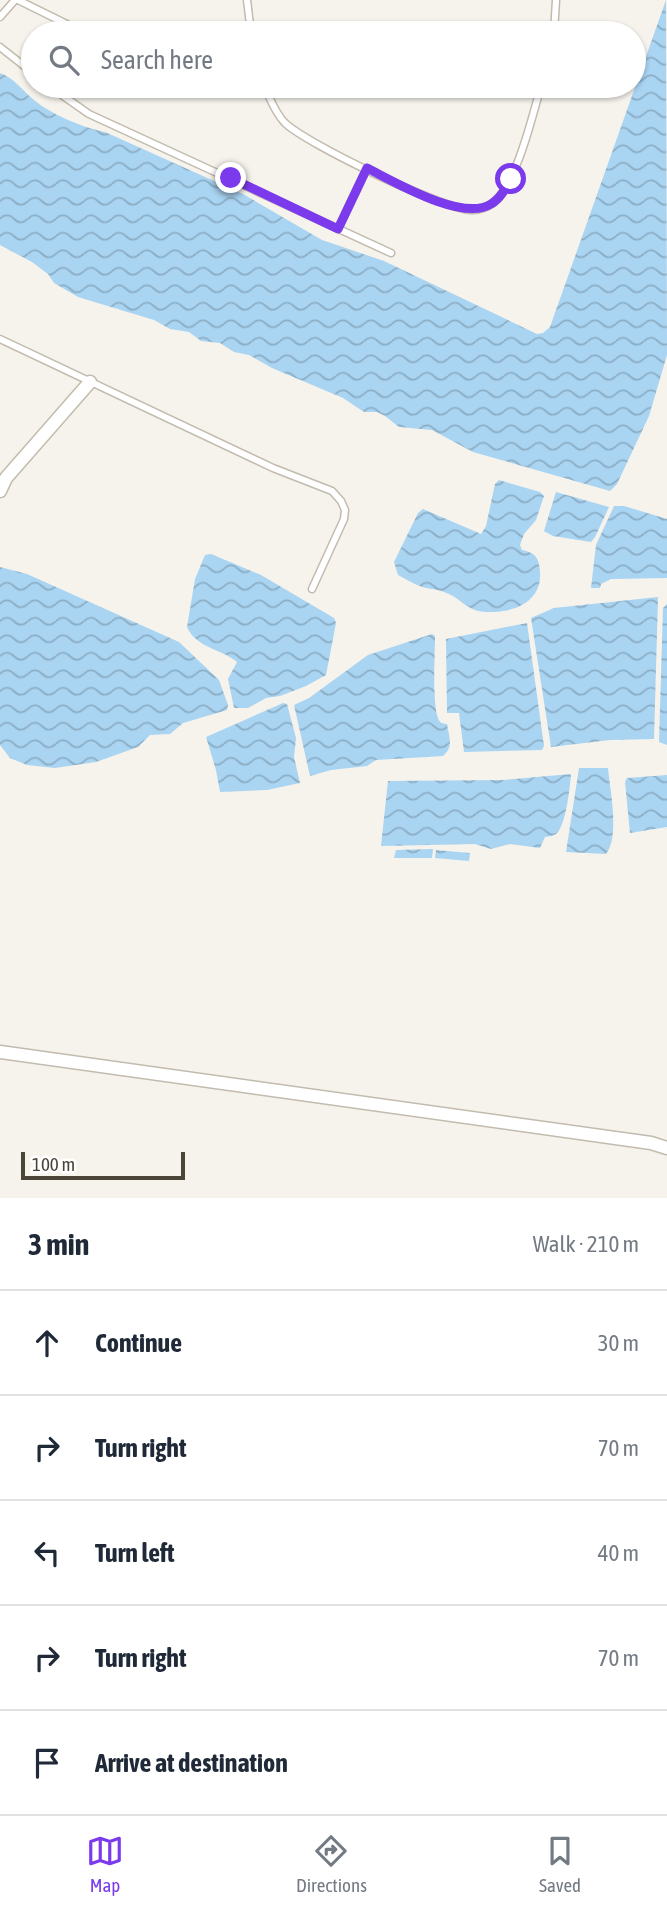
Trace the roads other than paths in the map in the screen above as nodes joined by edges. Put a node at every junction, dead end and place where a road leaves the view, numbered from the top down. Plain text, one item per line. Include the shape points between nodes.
1 (17, 0) edge
2 (247, 0) edge
3 (556, 0) edge
4 (1, 18) edge
5 (60, 21) edge
6 (250, 21) edge
7 (555, 21) edge
8 (0, 47) edge
9 (21, 64) edge
10 (66, 98) edge
11 (270, 98) edge
12 (537, 98) edge
13 (367, 168) junction
14 (338, 229) junction
15 (391, 253) dead end
16 (0, 339) edge
17 (90, 382) junction
18 (0, 491) edge
19 (312, 589) dead end
20 (0, 1052) edge
21 (667, 1148) edge

1 - 4 lane
1 - 5 lane
2 - 6 lane
3 - 7 lane
8 - 9 lane
10 - 14 lane via 89,114
11 - 13 lane via 286,123
12 - 13 lane via 511,179 488,206 472,210 429,198
13 - 14 lane
14 - 15 lane
16 - 17 lane
17 - 18 street via 6,478
17 - 19 lane via 332,491 345,510 344,519
20 - 21 street

